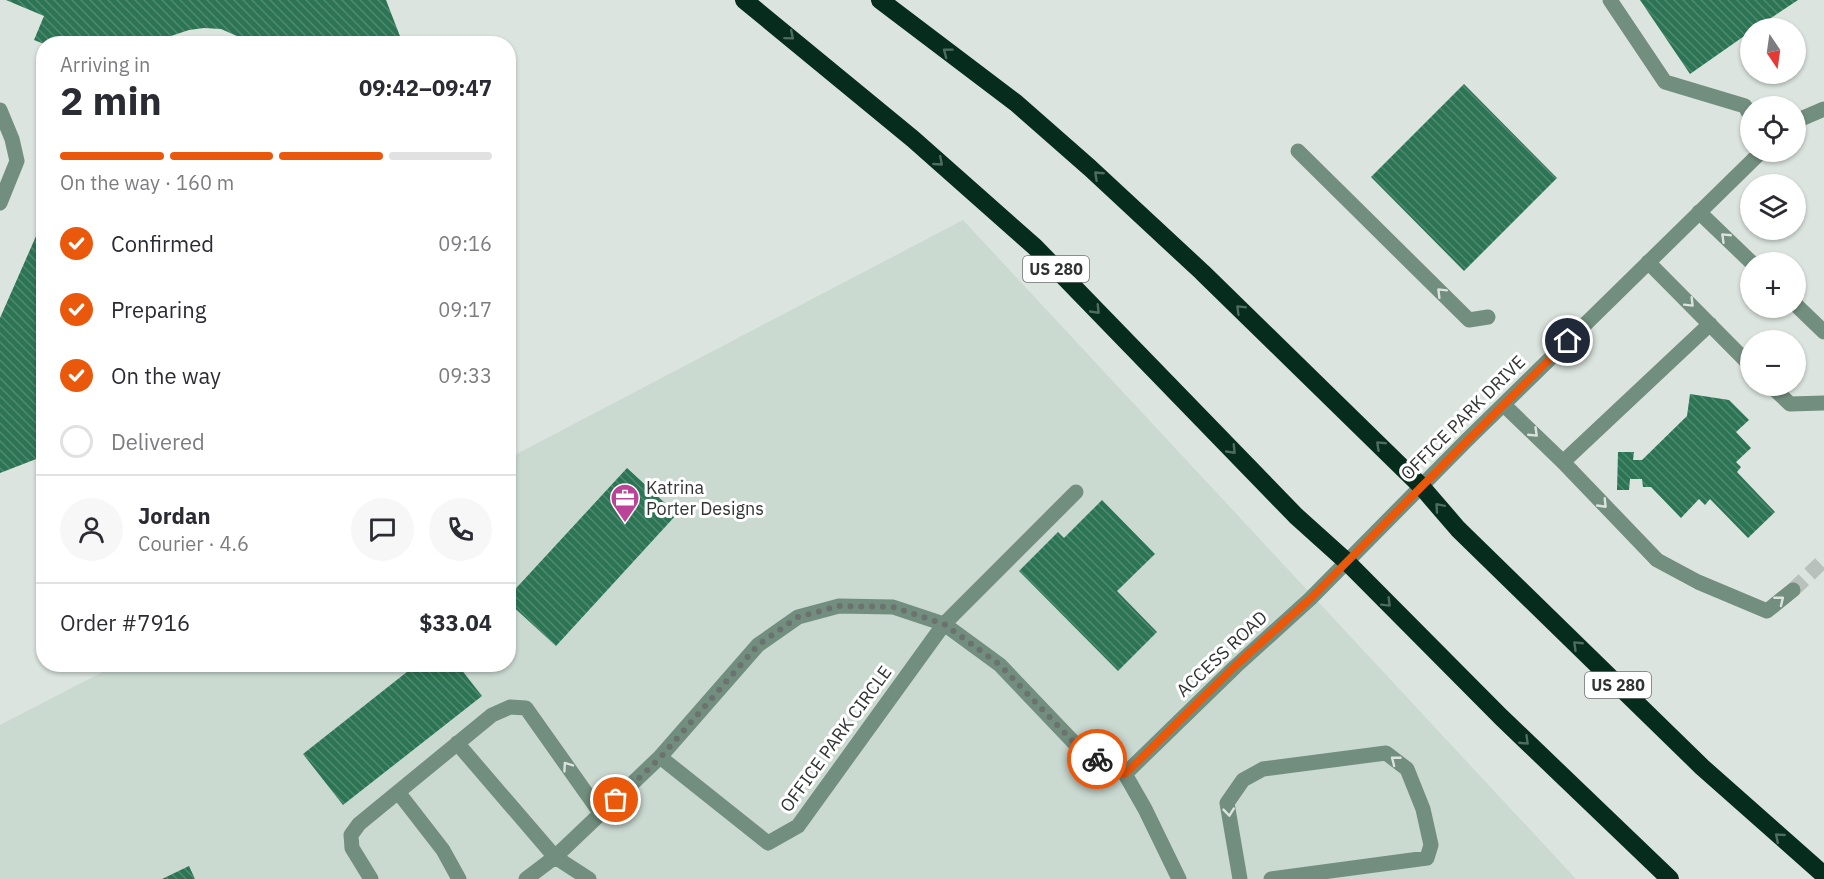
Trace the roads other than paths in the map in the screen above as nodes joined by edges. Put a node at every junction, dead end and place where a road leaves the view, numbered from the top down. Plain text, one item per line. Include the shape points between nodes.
1 (744, 0) edge
2 (880, 0) edge
3 (1610, 0) edge
4 (1740, 104) edge
5 (1824, 109) edge
6 (0, 110) edge
7 (1806, 117) edge
8 (1298, 151) dead end
9 (1751, 162) edge
10 (0, 202) edge
11 (1699, 212) junction
12 (1741, 252) edge
13 (1648, 262) junction
14 (1806, 315) edge
15 (1488, 317) dead end
16 (1710, 324) junction
17 (1824, 332) edge
18 (1740, 355) edge
19 (1782, 396) edge
20 (1824, 403) edge
21 (1504, 405) junction
22 (1563, 462) junction
23 (1421, 486) junction
24 (1076, 492) dead end
25 (1346, 561) junction
26 (1793, 590) tunnel mouth
27 (944, 624) junction
28 (458, 743) junction
29 (660, 758) junction
30 (1125, 774) junction
31 (398, 792) junction
32 (601, 814) junction
33 (555, 857) junction
34 (1824, 875) edge
35 (370, 879) edge
36 (459, 879) edge
37 (526, 879) edge
38 (589, 879) edge
39 (1179, 879) edge
40 (1240, 879) edge
41 (1270, 879) edge
42 (1670, 879) edge

1 -> 25 highway, US 280 via 913,139 1035,247 1296,516
23 -> 2 highway, US 280 via 1090,168 1016,103
3 - 4 street via 1665,82
5 - 7 street
6 - 10 street via 17,161
15 -> 8 street via 1469,320
9 - 11 street, OFFICE PARK DRIVE
12 -> 11 street
11 - 13 street, OFFICE PARK DRIVE
13 -> 16 street
13 - 21 street, OFFICE PARK DRIVE
14 - 17 street
16 - 18 street
16 - 22 street
19 - 20 street via 1790,404
21 -> 22 street
21 - 23 street, OFFICE PARK DRIVE
22 -> 26 street via 1657,560 1767,611
23 - 25 street, OFFICE PARK DRIVE
34 -> 23 highway, US 280 via 1701,767 1458,529
24 - 27 street
25 - 30 street, ACCESS ROAD
25 -> 42 highway, US 280
27 - 29 street via 893,607 839,606 798,617 758,645
27 - 29 street, OFFICE PARK CIRCLE via 798,826 768,843
27 - 30 street via 1000,665 1081,750
28 - 31 street
32 -> 28 street via 526,708 510,707 492,715
28 - 33 street
29 - 32 street
30 - 39 street
31 - 35 street via 351,835 352,848
31 - 36 street via 443,849
32 - 33 street
33 - 37 street
33 - 38 street
41 -> 40 street via 1427,858 1431,845 1424,809 1407,769 1386,753 1263,769 1242,780 1227,803

